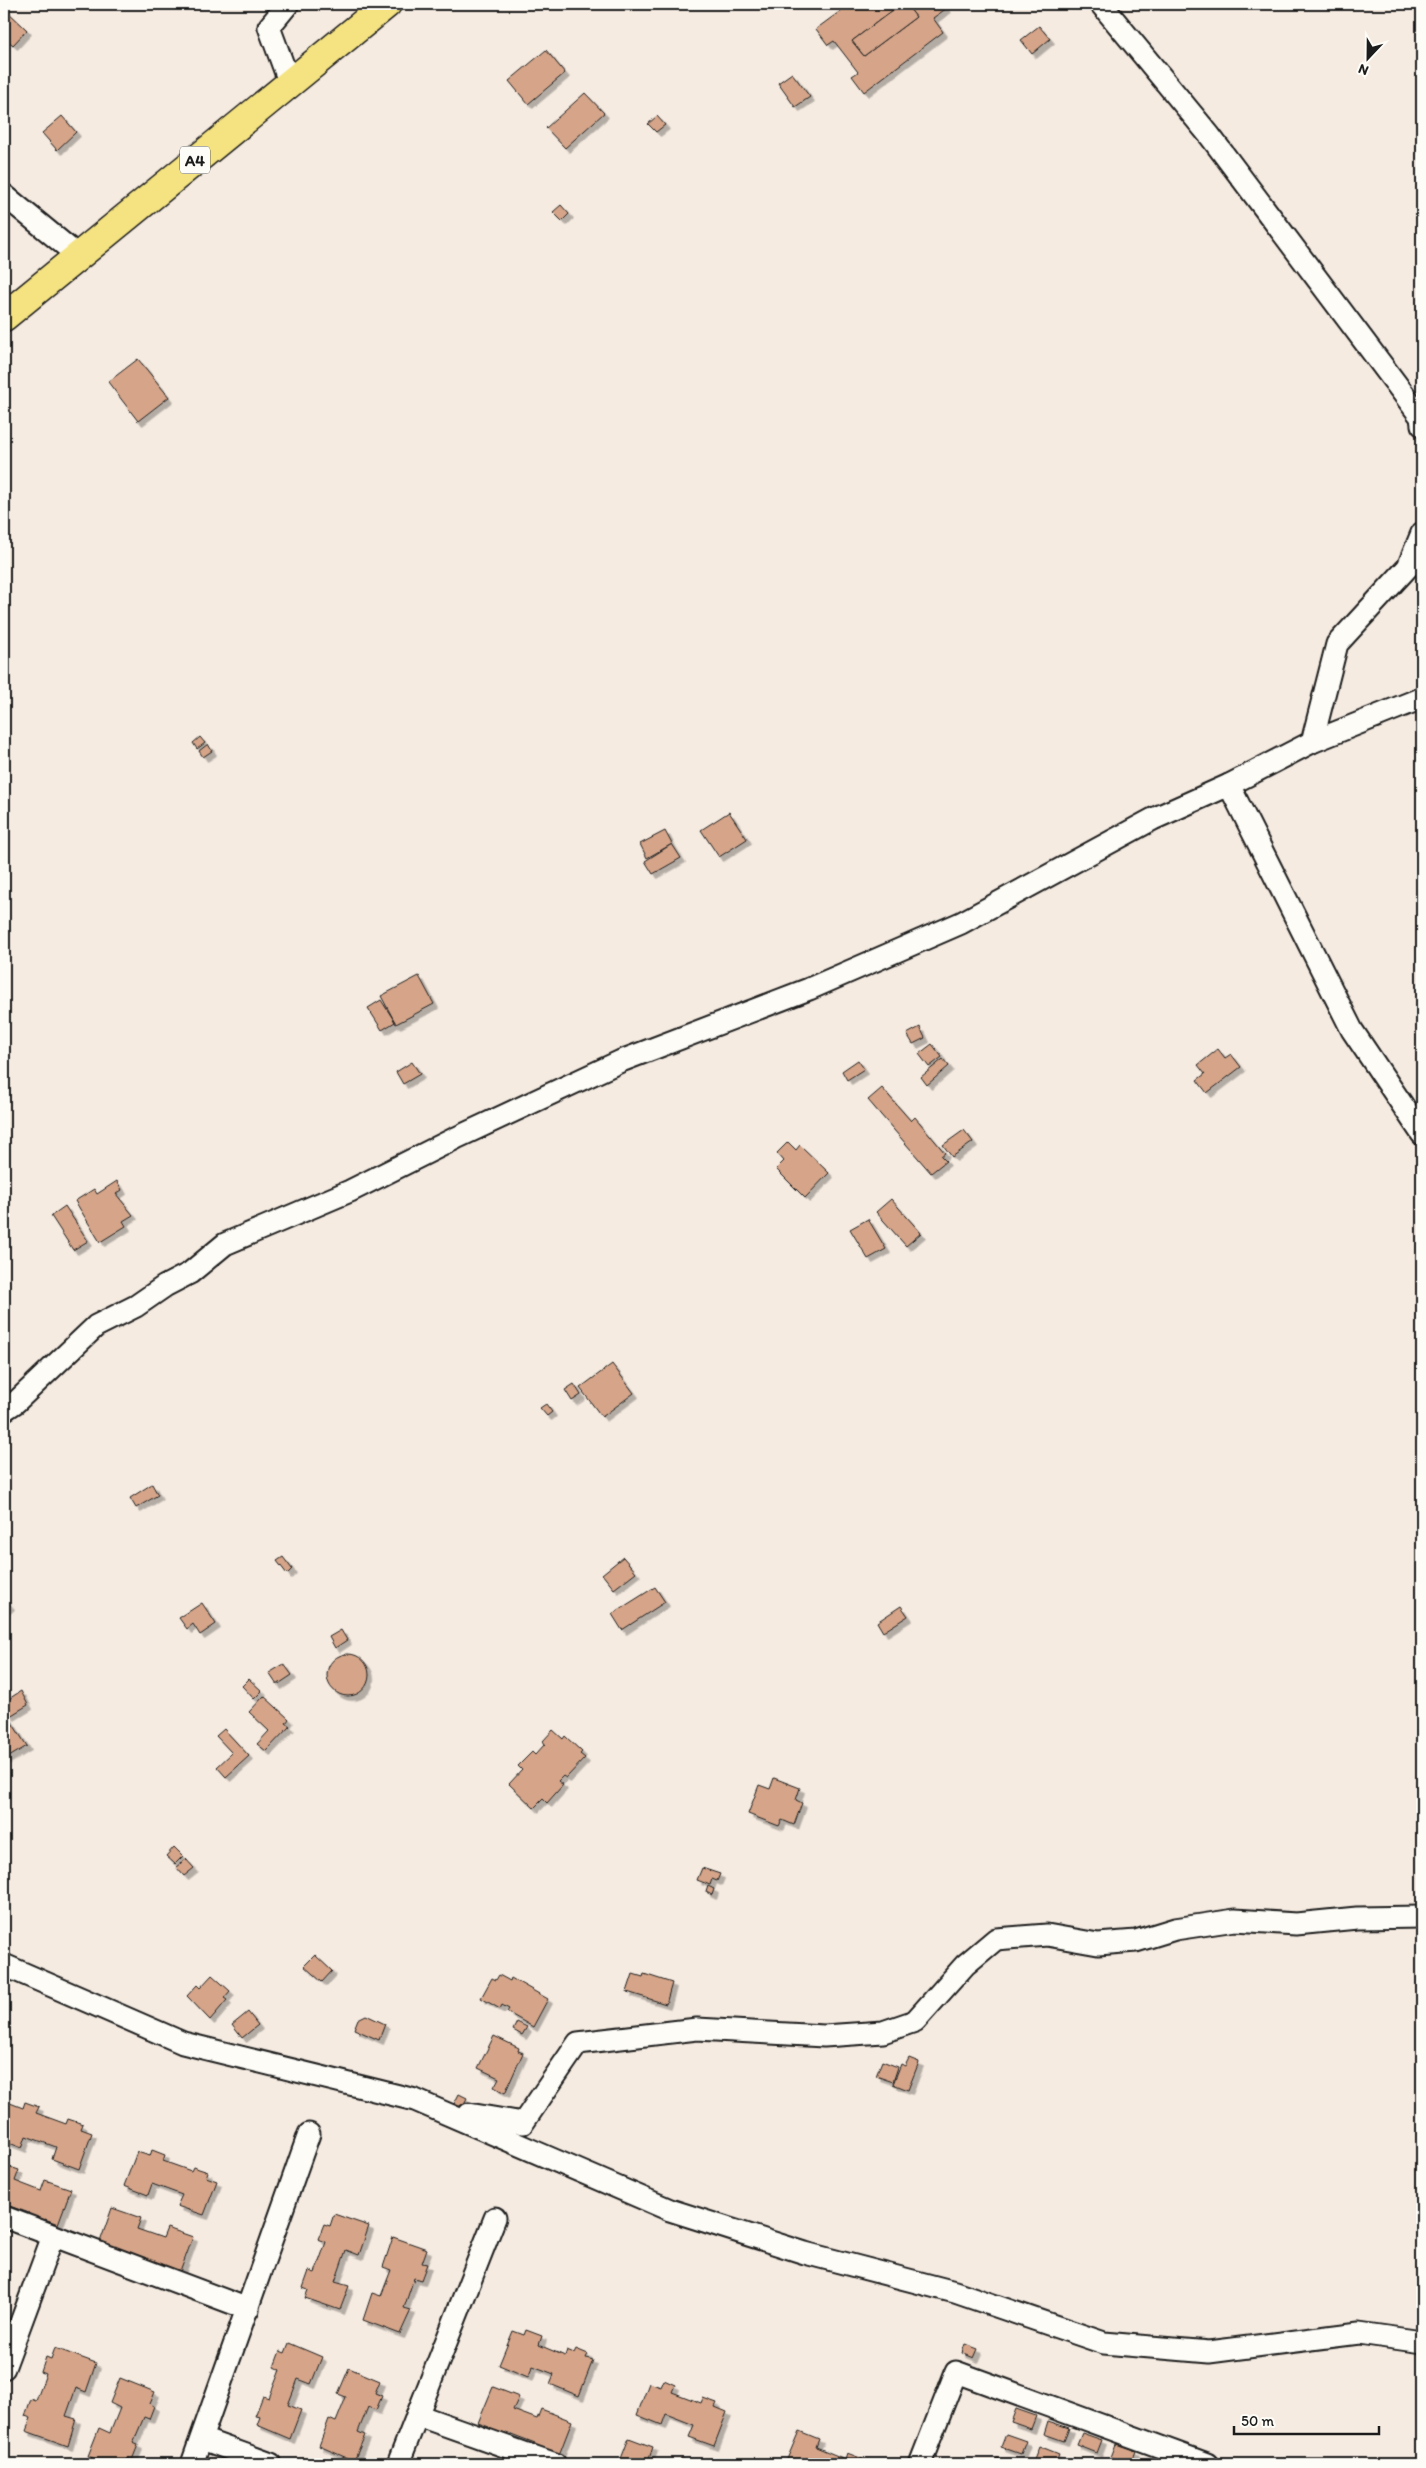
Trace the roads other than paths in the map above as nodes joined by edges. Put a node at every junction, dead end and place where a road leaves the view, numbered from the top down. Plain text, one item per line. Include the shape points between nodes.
1 (288, 4) edge
2 (387, 4) edge
3 (1100, 4) edge
4 (290, 84) junction
5 (4, 195) edge
6 (77, 255) junction
7 (4, 317) edge
8 (1422, 425) edge
9 (1422, 533) edge
10 (1422, 698) edge
11 (1312, 742) junction
12 (1229, 785) junction
13 (1422, 1134) edge
14 (4, 1410) edge
15 (1422, 1917) edge
16 (4, 1965) edge
17 (415, 2100) junction
18 (309, 2134) dead end
19 (4, 2217) edge
20 (495, 2218) dead end
21 (53, 2236) junction
22 (248, 2309) junction
23 (1422, 2342) edge
24 (4, 2368) edge
25 (417, 2415) junction
26 (202, 2439) junction
27 (1169, 2458) edge
28 (192, 2464) edge
29 (271, 2464) edge
30 (398, 2464) edge
31 (555, 2464) edge
32 (920, 2464) edge
33 (1207, 2464) edge

1 - 4 street via 270,27
2 - 4 highway, A4
3 - 8 street via 1210,136 1421,417
4 - 6 highway, A4
5 - 6 street
6 - 7 highway, A4
9 - 11 street via 1408,566 1337,644
10 - 11 street
11 - 12 street
12 - 13 street via 1352,1030
12 - 14 street via 1153,820 961,922 809,989 621,1061 350,1190 224,1244 190,1272 136,1306 96,1326
15 - 17 street via 1358,1918 1296,1924 1235,1920 1175,1930 1136,1941 1098,1944 1047,1935 996,1939 965,1965 916,2021 883,2032 824,2036 697,2029 578,2043 523,2123 477,2116
16 - 17 street via 183,2043
17 - 23 street via 670,2210 805,2252 955,2292 1104,2344 1210,2352 1359,2333
18 - 22 street
19 - 21 street
20 - 25 street
21 - 22 street
21 - 24 street
22 - 26 street
25 - 30 street
25 - 31 street
26 - 28 street
26 - 29 street
27 - 32 street via 956,2372
27 - 33 street

